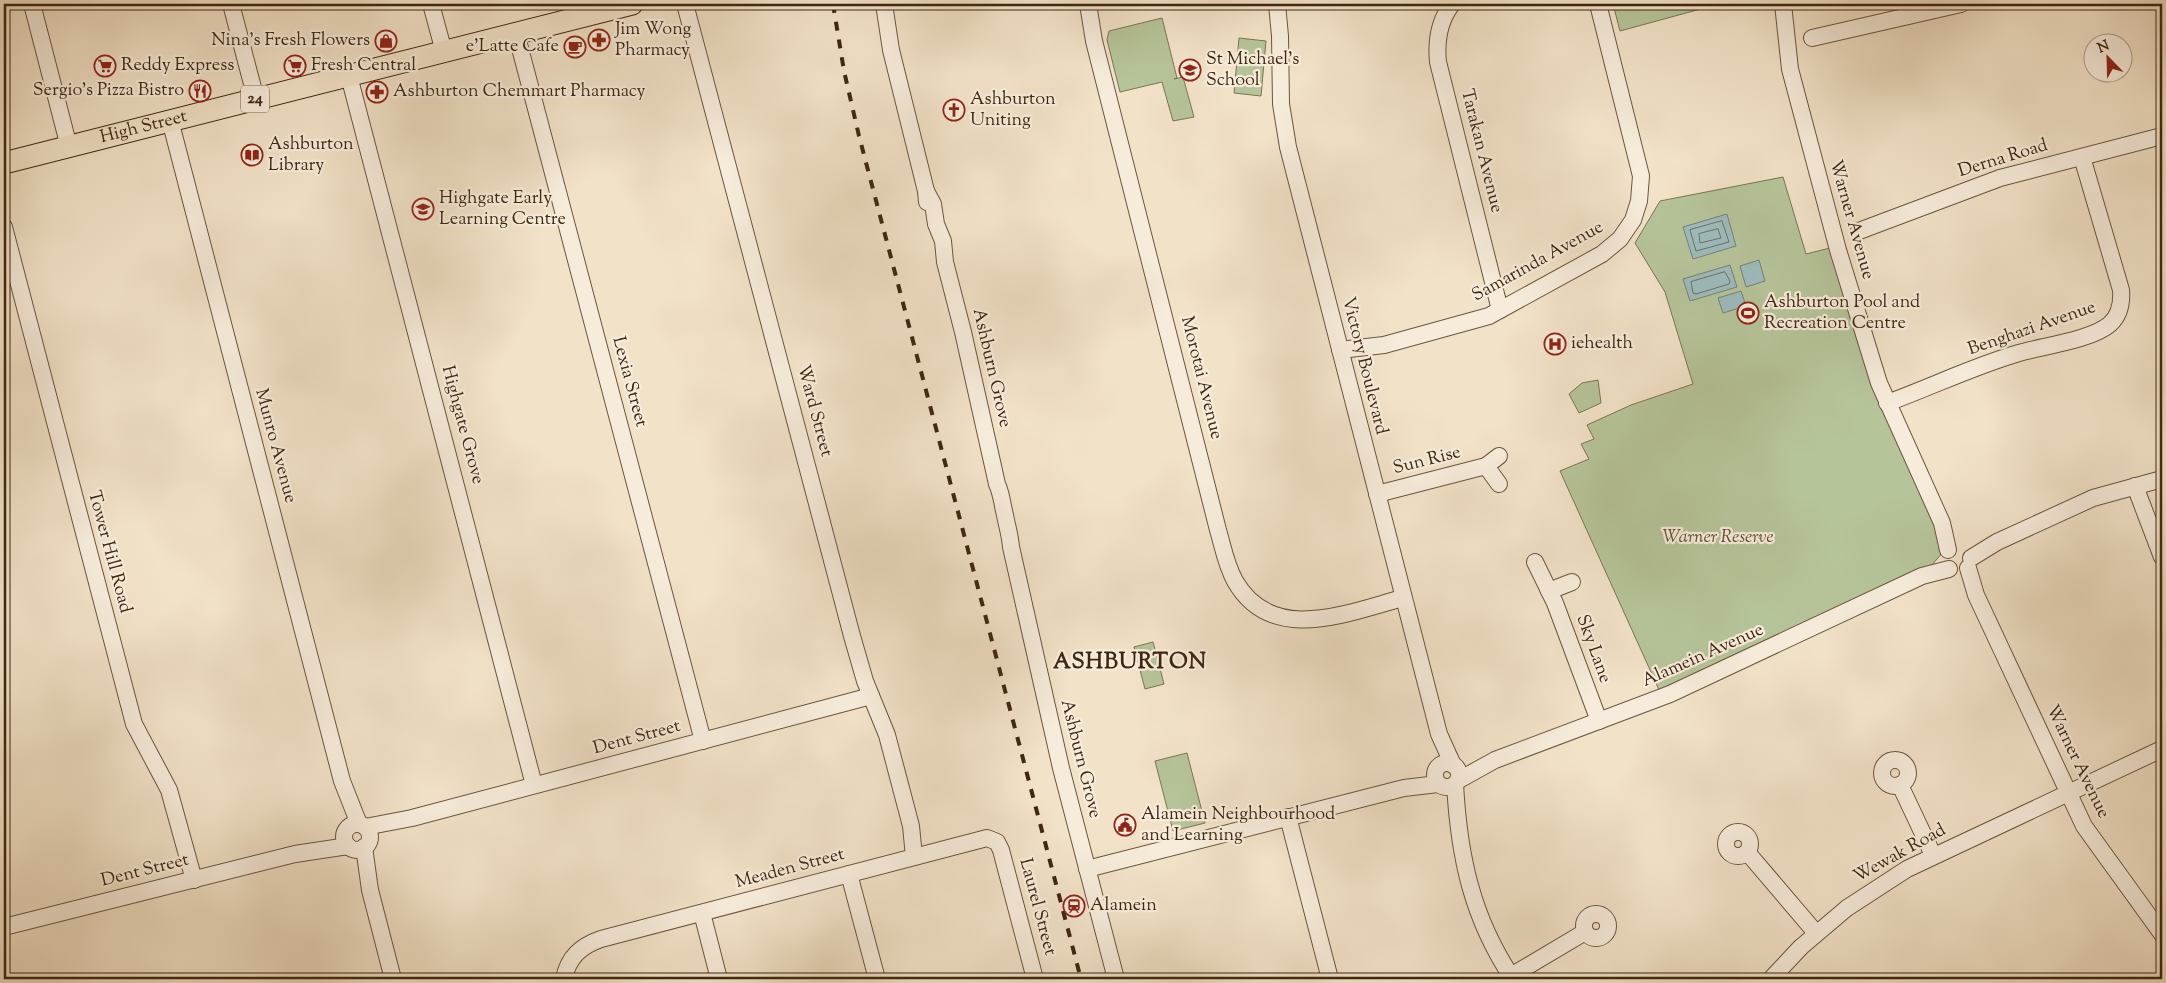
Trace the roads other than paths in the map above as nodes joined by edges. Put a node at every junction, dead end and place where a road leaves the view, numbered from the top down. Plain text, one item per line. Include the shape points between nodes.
1 (32, 4) edge
2 (231, 4) edge
3 (431, 4) edge
4 (632, 4) edge
5 (685, 4) edge
6 (884, 4) edge
7 (1088, 4) edge
8 (1277, 4) edge
9 (1452, 4) edge
10 (1598, 4) edge
11 (1783, 4) edge
12 (1961, 4) edge
13 (516, 33) junction
14 (1812, 38) dead end
15 (444, 52) junction
16 (349, 76) junction
17 (256, 99) junction
18 (170, 120) junction
19 (2162, 136) edge
20 (69, 147) junction
21 (2082, 156) junction
22 (4, 163) edge
23 (4, 227) edge
24 (1859, 231) dead end
25 (1500, 310) junction
26 (1341, 356) junction
27 (1887, 403) junction
28 (2162, 479) edge
29 (1499, 484) dead end
30 (2135, 486) junction
31 (1377, 494) junction
32 (2162, 557) edge
33 (1958, 559) junction
34 (1535, 562) dead end
35 (1572, 582) dead end
36 (1549, 591) junction
37 (1404, 598) junction
38 (871, 696) junction
39 (1599, 721) junction
40 (703, 741) junction
41 (2162, 749) edge
42 (1447, 775) junction
43 (1900, 785) dead end
44 (534, 786) junction
45 (2068, 793) junction
46 (1288, 817) junction
47 (357, 837) junction
48 (1000, 846) joint
49 (1747, 852) dead end
50 (919, 855) junction
51 (1933, 855) junction
52 (1087, 869) junction
53 (849, 874) junction
54 (194, 880) junction
55 (702, 913) junction
56 (4, 927) edge
57 (1585, 932) dead end
58 (1816, 933) junction
59 (2162, 934) edge
60 (1512, 978) edge
61 (393, 979) edge
62 (564, 979) edge
63 (719, 979) edge
64 (876, 979) edge
65 (1035, 979) edge
66 (1116, 979) edge
67 (1330, 979) edge
68 (1772, 979) edge

1 - 20 street
2 - 17 street
3 - 15 street
4 - 13 main road, High Street / 24
5 - 38 street, Ward Street via 852,636
6 - 52 street, Ashburn Grove via 891,50 926,191 929,225 945,262 969,357 997,484 997,514 1011,547 1058,758
7 - 37 street, Morotai Avenue via 1111,110 1216,520 1235,580 1260,607 1278,616 1297,620 1326,618
8 - 26 street, Victory Boulevard via 1284,131
9 - 25 street, Tarakan Avenue via 1440,27 1438,62
10 - 25 street, Samarinda Avenue via 1641,176 1636,213 1620,239 1602,254
11 - 27 street, Warner Avenue via 1790,69 1817,173
12 - 14 street
13 - 15 main road, High Street / 24
13 - 40 street, Lexia Street
15 - 16 main road, High Street / 24
16 - 17 main road, High Street / 24
16 - 44 street, Highgate Grove
17 - 18 main road, High Street / 24
18 - 20 main road, High Street / 24
18 - 47 street, Munro Avenue
19 - 21 street, Derna Road
20 - 22 main road, High Street / 24
21 - 24 street, Derna Road via 1985,183
21 - 27 street, Benghazi Avenue via 2121,290 2121,305 2115,319 2094,333 2018,353
23 - 54 street, Tower Hill Road via 134,724 169,790
25 - 26 street, Samarinda Avenue via 1482,318
26 - 31 street, Victory Boulevard
27 - 33 street, Warner Avenue
28 - 30 street, Alamein Avenue
29 - 31 street, Sun Rise via 1493,461
30 - 32 street
30 - 33 street, Alamein Avenue via 2093,498
31 - 37 street, Victory Boulevard
33 - 39 street, Alamein Avenue via 1670,694
33 - 45 street, Warner Avenue
34 - 36 street, Sky Lane
35 - 36 street
36 - 39 street, Sky Lane
37 - 42 street, Victory Boulevard
38 - 40 street, Dent Street
38 - 50 street, Ward Street via 885,730
39 - 42 street, Alamein Avenue
40 - 44 street, Dent Street
41 - 45 street, Wewak Road
42 - 46 street, Alamein Avenue
42 - 60 street, Victory Boulevard via 1464,865 1479,915
43 - 51 street
44 - 47 street, Dent Street via 412,818
45 - 51 street, Wewak Road
45 - 59 street, Warner Avenue via 2084,826
46 - 52 street, Alamein Avenue
46 - 67 street
47 - 54 street, Dent Street
47 - 61 street, Munro Avenue
48 - 50 street, Meaden Street via 992,839 982,838
48 - 65 street, Laurel Street
49 - 58 street
50 - 53 street, Meaden Street
51 - 58 street, Wewak Road via 1867,894
52 - 66 street, Ashburn Grove
53 - 55 street, Meaden Street
53 - 64 street
54 - 56 street, Dent Street
55 - 62 street, Meaden Street via 590,943 576,952
55 - 63 street
57 - 60 street
58 - 68 street, Wewak Road

